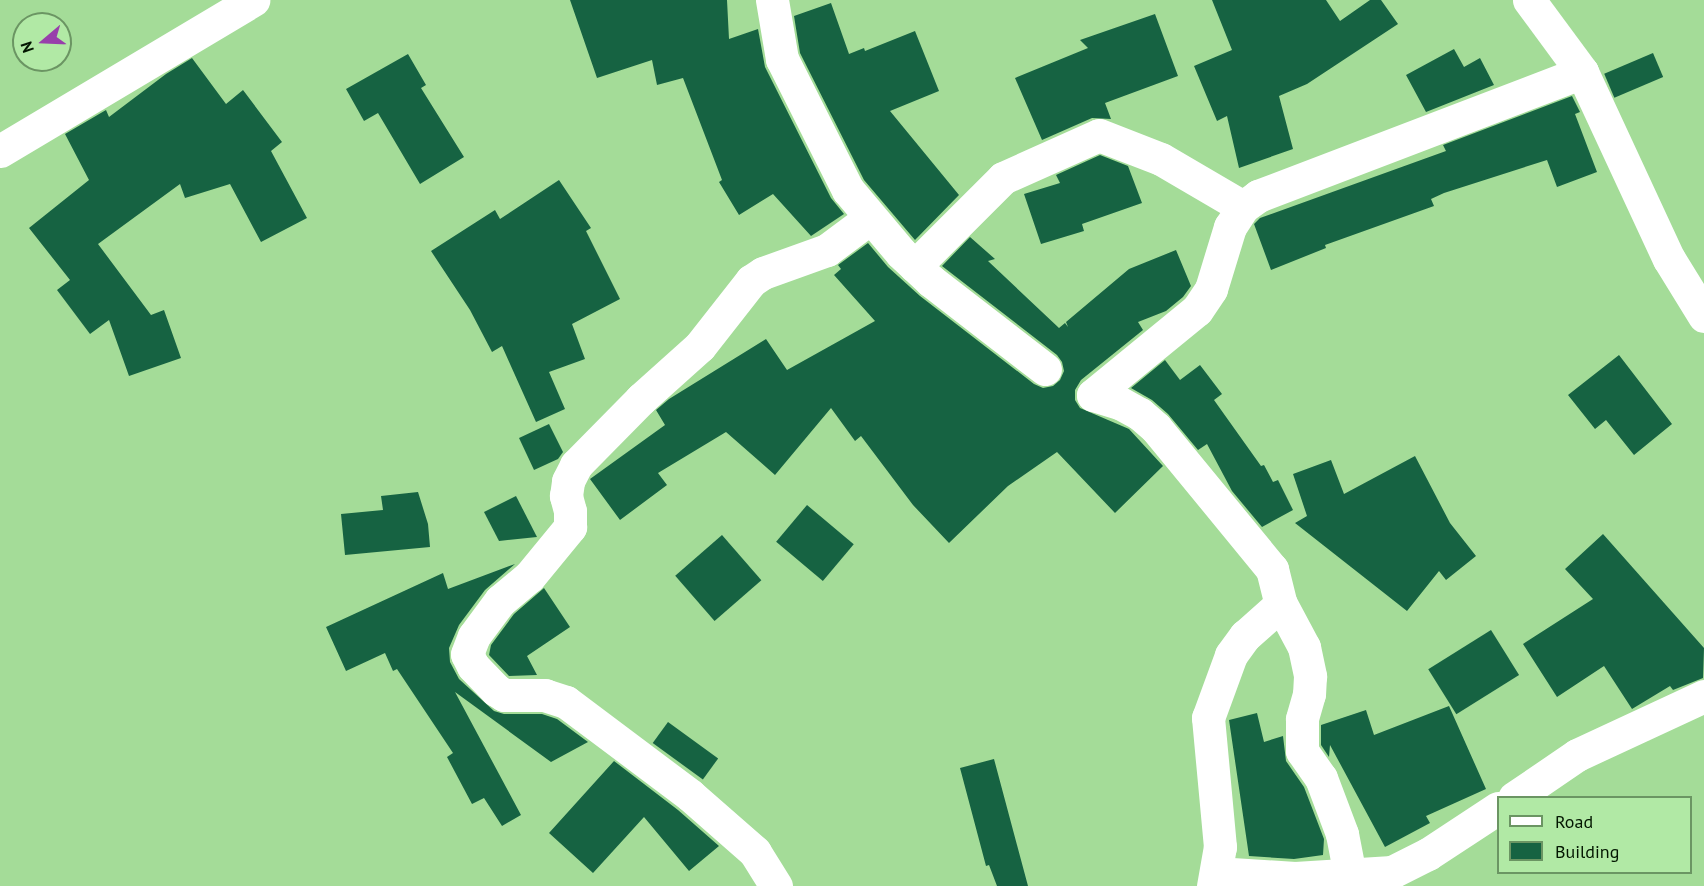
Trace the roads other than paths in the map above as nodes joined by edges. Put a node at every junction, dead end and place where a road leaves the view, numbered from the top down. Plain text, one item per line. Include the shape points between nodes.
1 (253, 0) edge
2 (772, 0) edge
3 (1528, 0) edge
4 (1582, 72) junction
5 (0, 152) edge
6 (1243, 207) junction
7 (870, 218) junction
8 (915, 266) junction
9 (1704, 316) edge
10 (1045, 369) dead end
11 (1281, 604) junction
12 (1704, 696) edge
13 (1517, 796) edge
14 (1497, 809) edge
15 (1350, 875) junction
16 (1215, 880) edge
17 (776, 886) edge

1 - 5 street
2 - 7 street via 782,59 795,89 848,190
3 - 4 street
4 - 6 street via 1258,196
4 - 9 street via 1669,259
6 - 8 street via 1161,159 1099,135 1003,178
6 - 11 street via 1230,227 1211,289 1197,310 1093,395 1120,403 1156,428 1272,569
7 - 8 street
7 - 17 street via 827,250 769,270 751,281 700,346 576,465 566,496 570,526 529,577 500,601 474,636 467,654 495,690 504,695 545,695 566,702 690,795 754,852
8 - 10 street
11 - 15 street via 1304,647 1310,676 1302,719 1302,751 1321,778 1342,834
11 - 16 street via 1245,636 1231,655 1208,718 1220,847
12 - 13 street via 1577,755
14 - 15 street via 1428,854 1392,872
15 - 16 street

